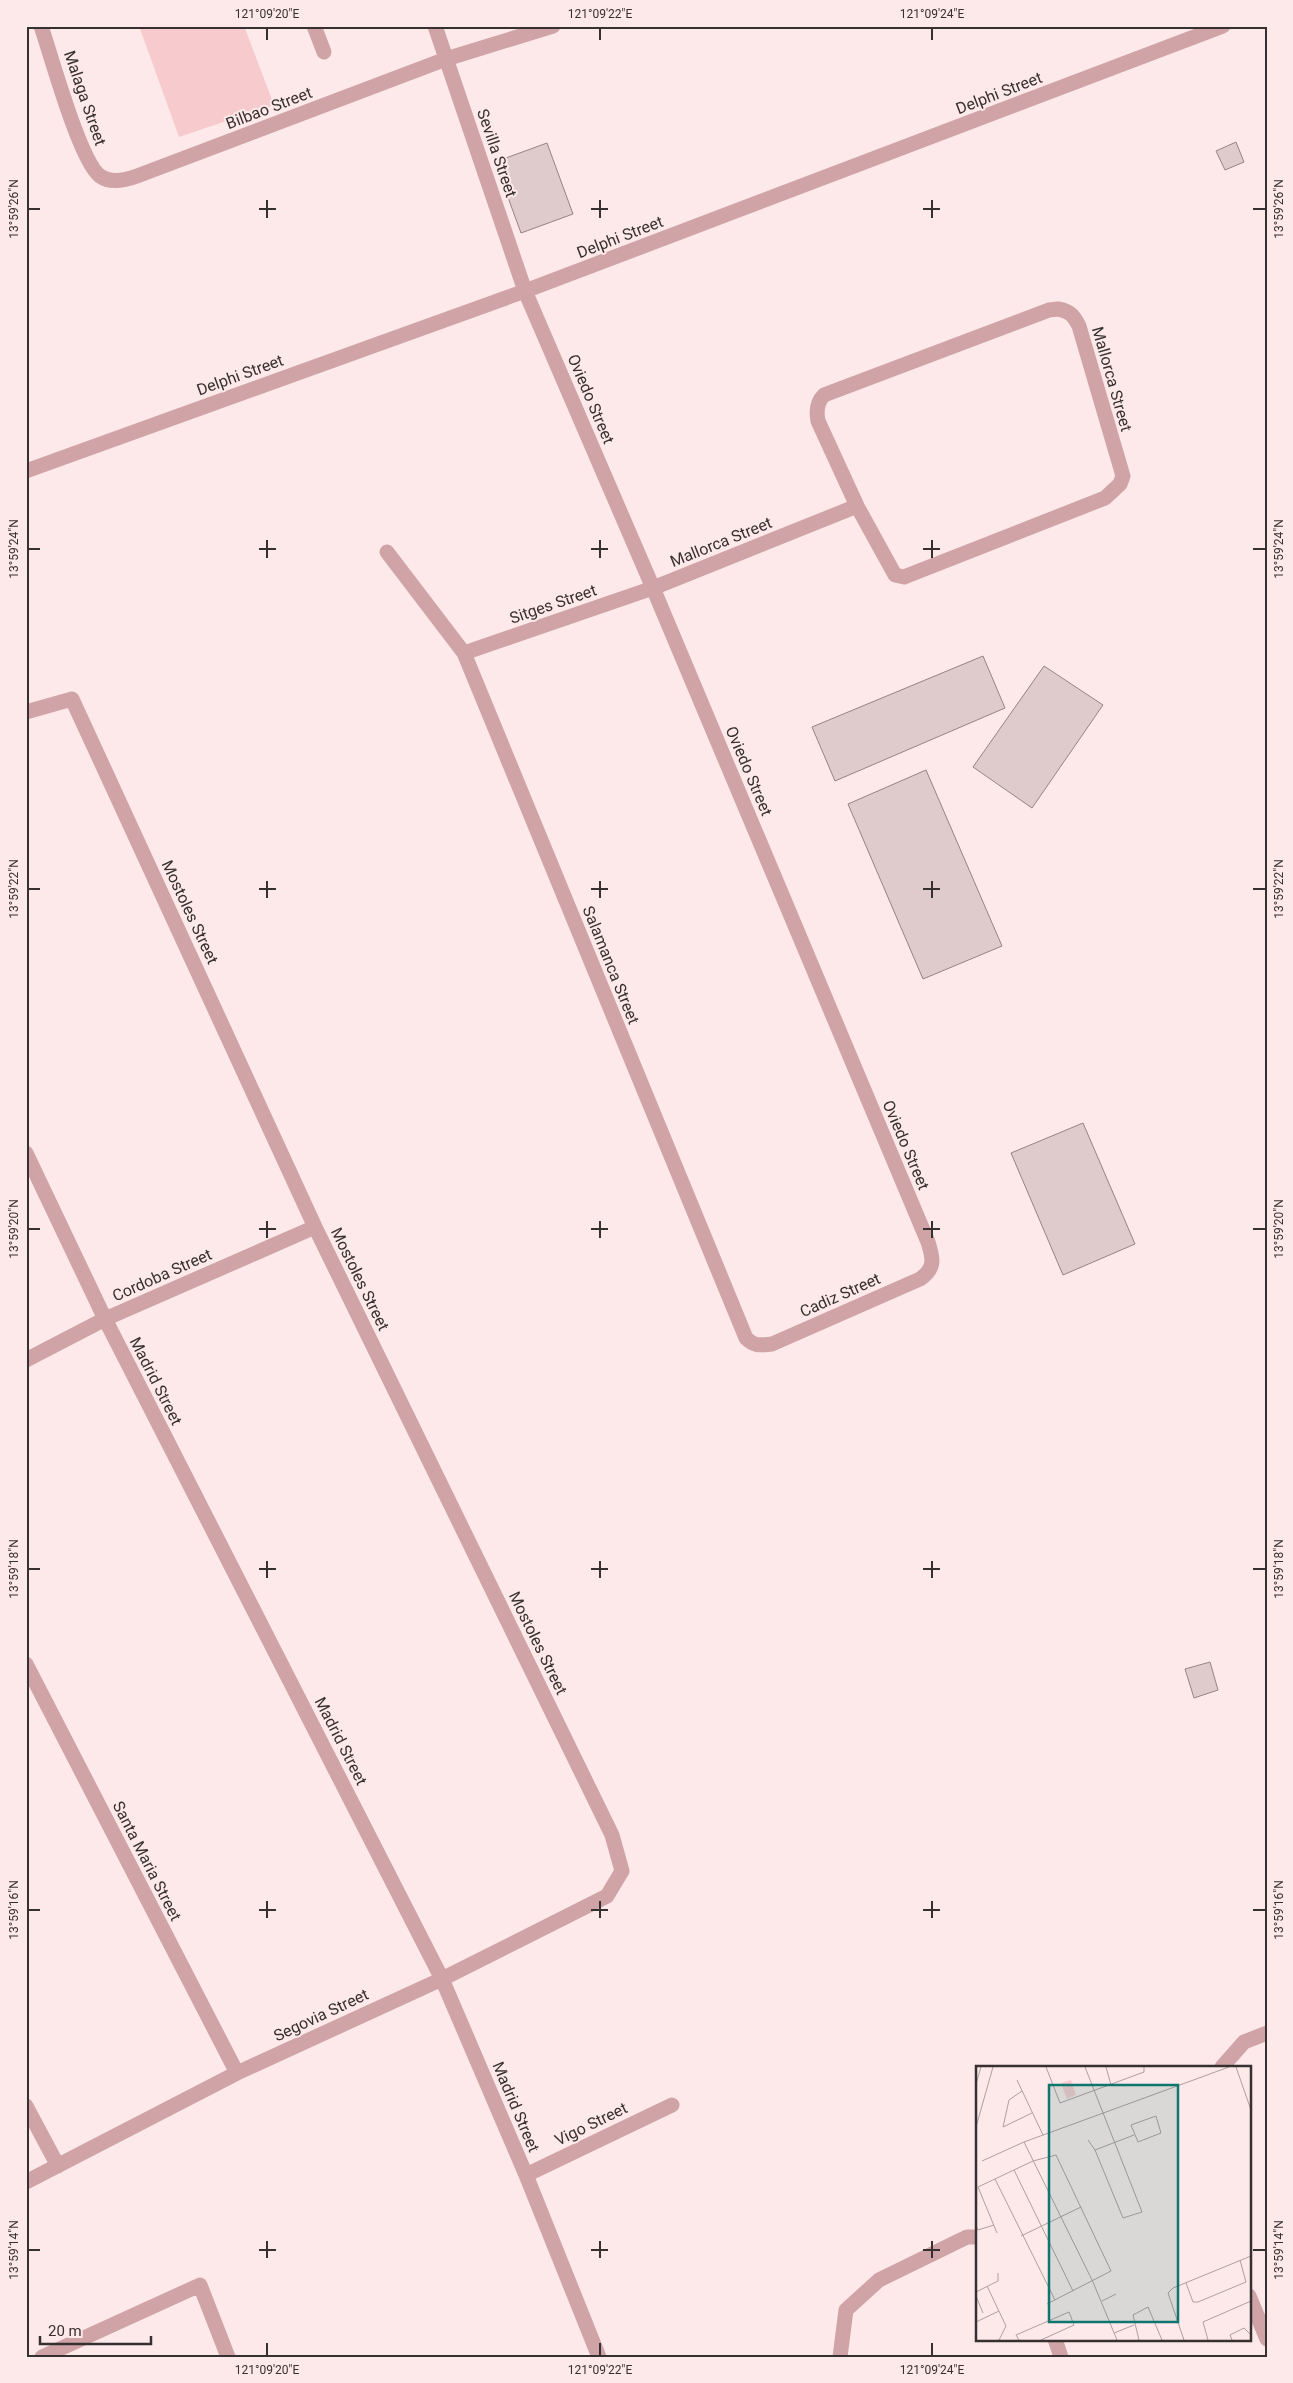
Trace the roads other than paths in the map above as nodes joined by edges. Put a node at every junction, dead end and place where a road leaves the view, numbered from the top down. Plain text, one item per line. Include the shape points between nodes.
1 (41, 26) edge
2 (314, 26) edge
3 (435, 26) edge
4 (552, 26) edge
5 (1223, 26) edge
6 (324, 52) dead end
7 (446, 59) junction
8 (102, 178) joint
9 (525, 292) junction
10 (26, 471) edge
11 (856, 506) junction
12 (387, 552) dead end
13 (653, 588) junction
14 (464, 653) junction
15 (26, 712) edge
16 (26, 1153) edge
17 (315, 1227) junction
18 (932, 1267) joint
19 (105, 1319) junction
20 (758, 1346) joint
21 (26, 1360) edge
22 (26, 1664) edge
23 (622, 1872) joint
24 (442, 1979) junction
25 (1267, 2033) edge
26 (1223, 2066) edge
27 (237, 2073) junction
28 (672, 2105) dead end
29 (26, 2106) edge
30 (58, 2166) junction
31 (526, 2175) junction
32 (26, 2182) edge
33 (976, 2237) edge
34 (1250, 2298) edge
35 (1267, 2339) edge
36 (1055, 2340) edge
37 (42, 2357) edge
38 (228, 2357) edge
39 (598, 2357) edge
40 (840, 2357) edge
41 (1061, 2357) edge

1 - 8 street, Malaga Street via 82,150 93,170
2 - 6 street
3 - 7 street, Sevilla Street
4 - 7 street, Bilbao Street
5 - 9 street, Delphi Street
7 - 8 street, Bilbao Street via 137,176 124,180
7 - 9 street, Sevilla Street
9 - 10 street, Delphi Street
9 - 13 street, Oviedo Street
11 - 11 street, Mallorca Street via 892,572 904,577 1105,498 1113,492 1122,476 1080,326 1073,315 1066,310 1049,310 824,395 816,411 818,421
11 - 13 street, Mallorca Street
12 - 14 street, Salamanca Street
13 - 14 street, Sitges Street
13 - 18 street, Oviedo Street via 928,1242
14 - 20 street, Salamanca Street via 746,1338
15 - 17 street, Mostoles Street via 72,699
16 - 19 street, Madrid Street
17 - 19 street, Cordoba Street
17 - 23 street, Mostoles Street via 612,1835
18 - 20 street, Cadiz Street via 930,1273 920,1279 772,1344
19 - 21 street, Cordoba Street
19 - 24 street, Madrid Street
22 - 27 street, Santa Maria Street
23 - 24 street, Segovia Street via 607,1896
24 - 27 street, Segovia Street
24 - 31 street, Madrid Street
25 - 26 street via 1244,2042
27 - 30 street, Segovia Street
28 - 31 street, Vigo Street
29 - 30 street
30 - 32 street, Segovia Street
31 - 39 street, Madrid Street
33 - 40 street via 966,2237 879,2280 846,2310
34 - 35 street
36 - 41 street
37 - 38 street via 200,2285

